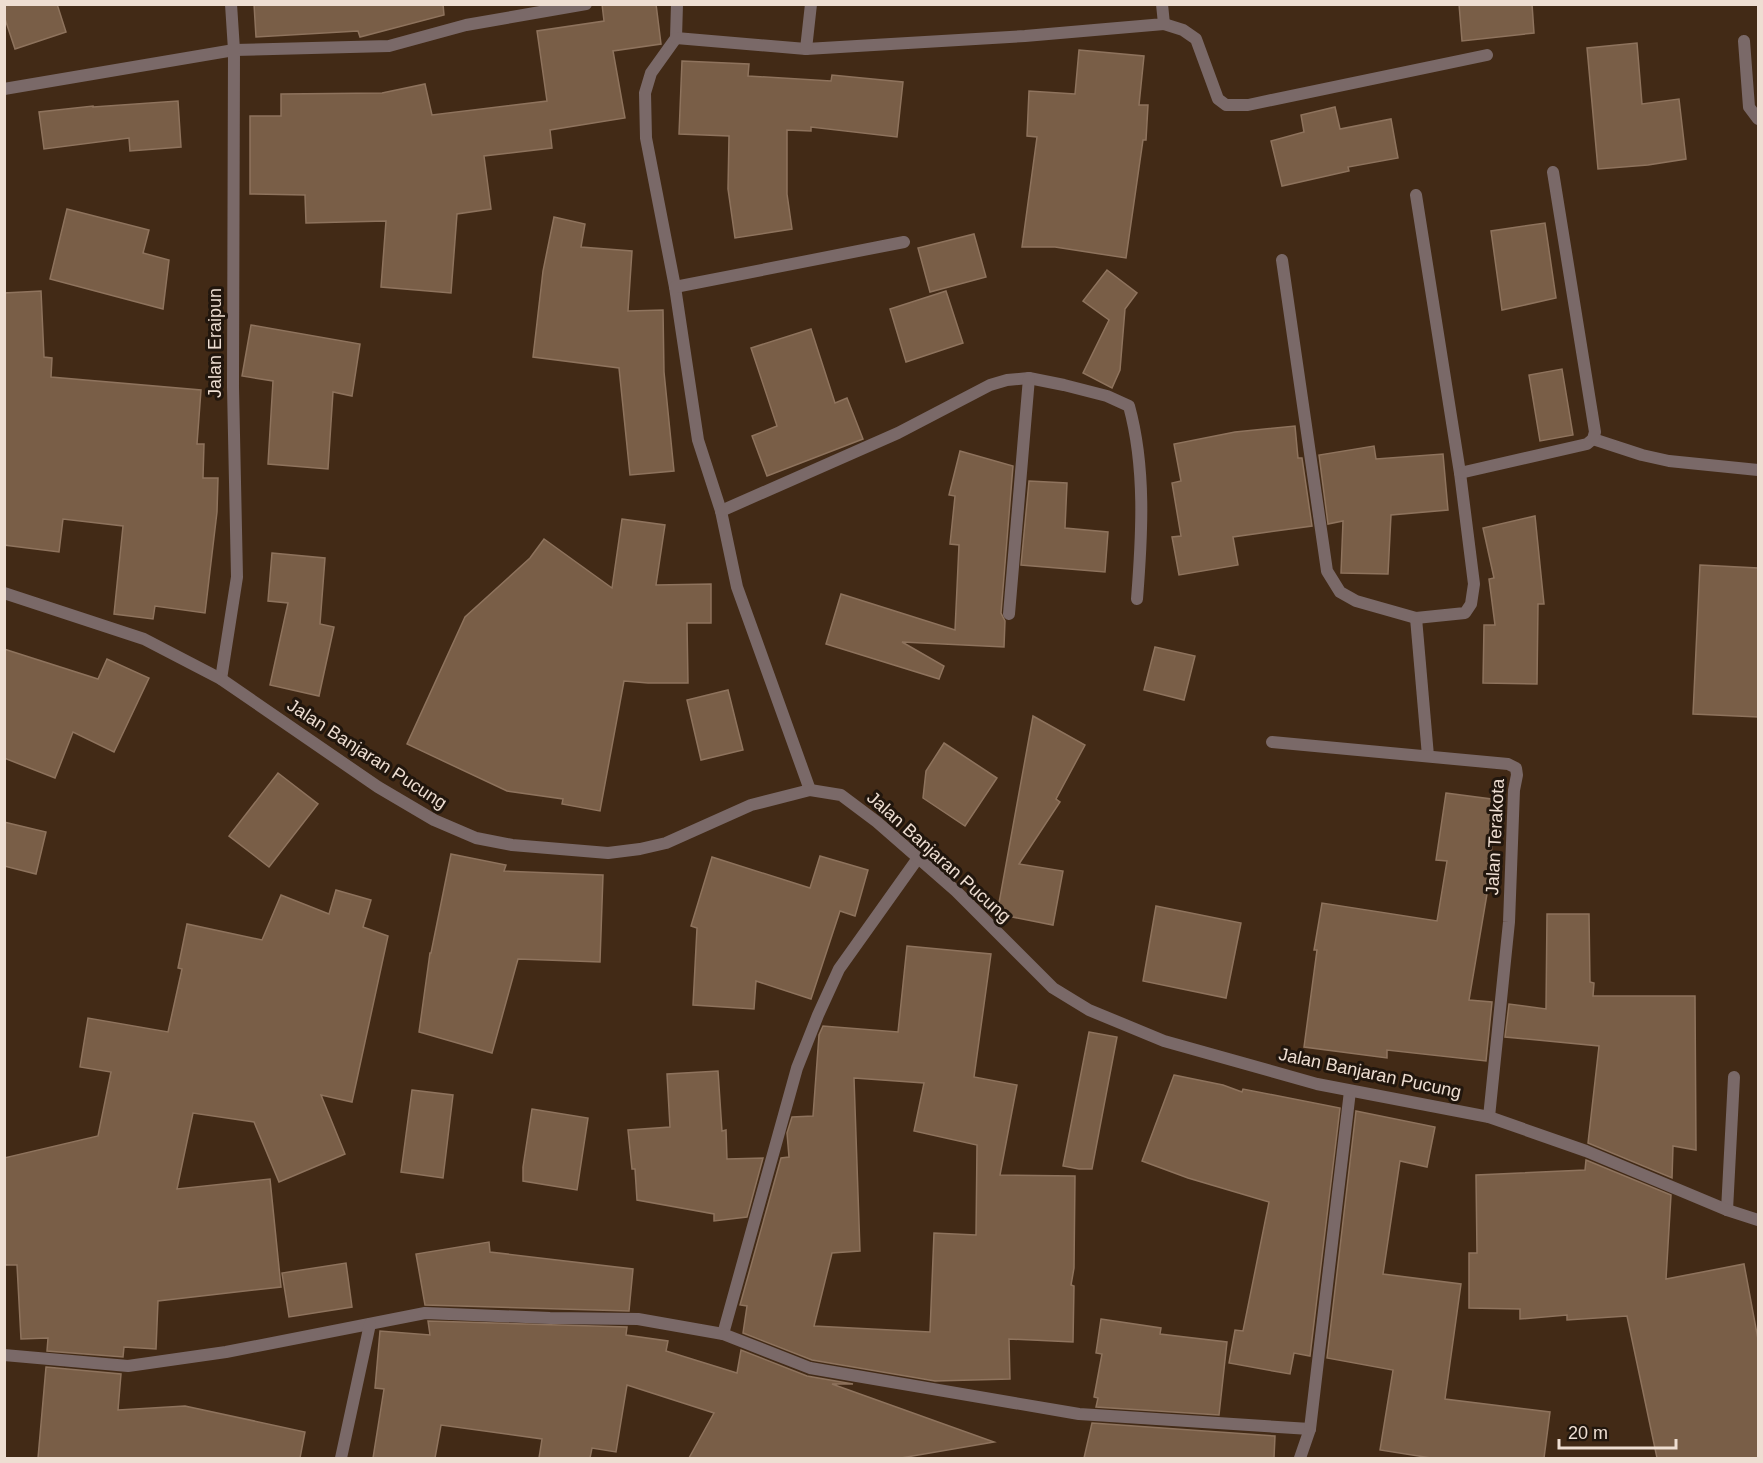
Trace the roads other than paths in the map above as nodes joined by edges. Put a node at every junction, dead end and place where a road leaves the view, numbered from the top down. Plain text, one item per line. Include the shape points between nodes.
1 (231, 4) edge
2 (586, 4) edge
3 (677, 4) edge
4 (811, 4) edge
5 (1162, 4) edge
6 (1164, 24) junction
7 (676, 38) junction
8 (1744, 41) dead end
9 (806, 49) junction
10 (234, 50) junction
11 (1487, 55) dead end
12 (4, 89) edge
13 (1758, 119) edge
14 (1553, 172) dead end
15 (1416, 195) dead end
16 (904, 242) dead end
17 (1282, 260) dead end
18 (675, 287) junction
19 (1029, 378) junction
20 (1593, 439) junction
21 (1758, 470) edge
22 (1460, 473) junction
23 (721, 511) junction
24 (4, 593) edge
25 (1137, 599) dead end
26 (1009, 614) dead end
27 (1416, 618) junction
28 (221, 679) junction
29 (1272, 742) dead end
30 (1428, 756) junction
31 (810, 790) junction
32 (918, 858) junction
33 (1734, 1077) dead end
34 (1350, 1091) junction
35 (1489, 1117) junction
36 (1727, 1210) junction
37 (1758, 1220) edge
38 (370, 1324) junction
39 (723, 1334) junction
40 (4, 1355) edge
41 (1310, 1429) junction
42 (341, 1458) edge
43 (1300, 1458) edge

1 - 10 street, Jalan Eraipun
2 - 10 street via 466,25 389,46
3 - 7 street
4 - 9 street
5 - 6 street
6 - 9 street
6 - 11 street via 1196,39 1218,99 1226,105 1248,105
7 - 9 street
7 - 18 street via 651,73 645,93 646,138
8 - 13 street via 1749,107
10 - 12 street
10 - 28 street, Jalan Eraipun via 237,577
14 - 20 street via 1595,432
15 - 22 street
16 - 18 street
17 - 27 street via 1327,571 1340,592 1356,601
18 - 23 street via 698,440
19 - 23 street via 990,385 898,433
19 - 25 street via 1107,396 1129,406 1140,469
19 - 26 street
20 - 21 street via 1669,461
20 - 22 street via 1587,444
22 - 27 street via 1474,584 1471,604 1465,613
23 - 31 street via 737,587
24 - 28 street, Jalan Banjaran Pucung via 144,639
27 - 30 street
28 - 31 street, Jalan Banjaran Pucung via 378,787 434,820 476,838 512,845 608,853 640,849 666,843 751,805
29 - 30 street, Jalan Terakota
30 - 35 street, Jalan Terakota via 1516,768 1509,922
31 - 32 street, Jalan Banjaran Pucung via 841,795
32 - 34 street, Jalan Banjaran Pucung via 1053,988 1089,1010 1164,1041
32 - 39 street via 839,969 818,1015 797,1068
33 - 36 street
34 - 35 street, Jalan Banjaran Pucung
34 - 41 street
35 - 36 street, Jalan Banjaran Pucung via 1586,1151
36 - 37 street, Jalan Banjaran Pucung
38 - 39 street via 425,1313 638,1319
38 - 40 street via 128,1366
38 - 42 street
39 - 41 street via 810,1368 1079,1414
41 - 43 street

